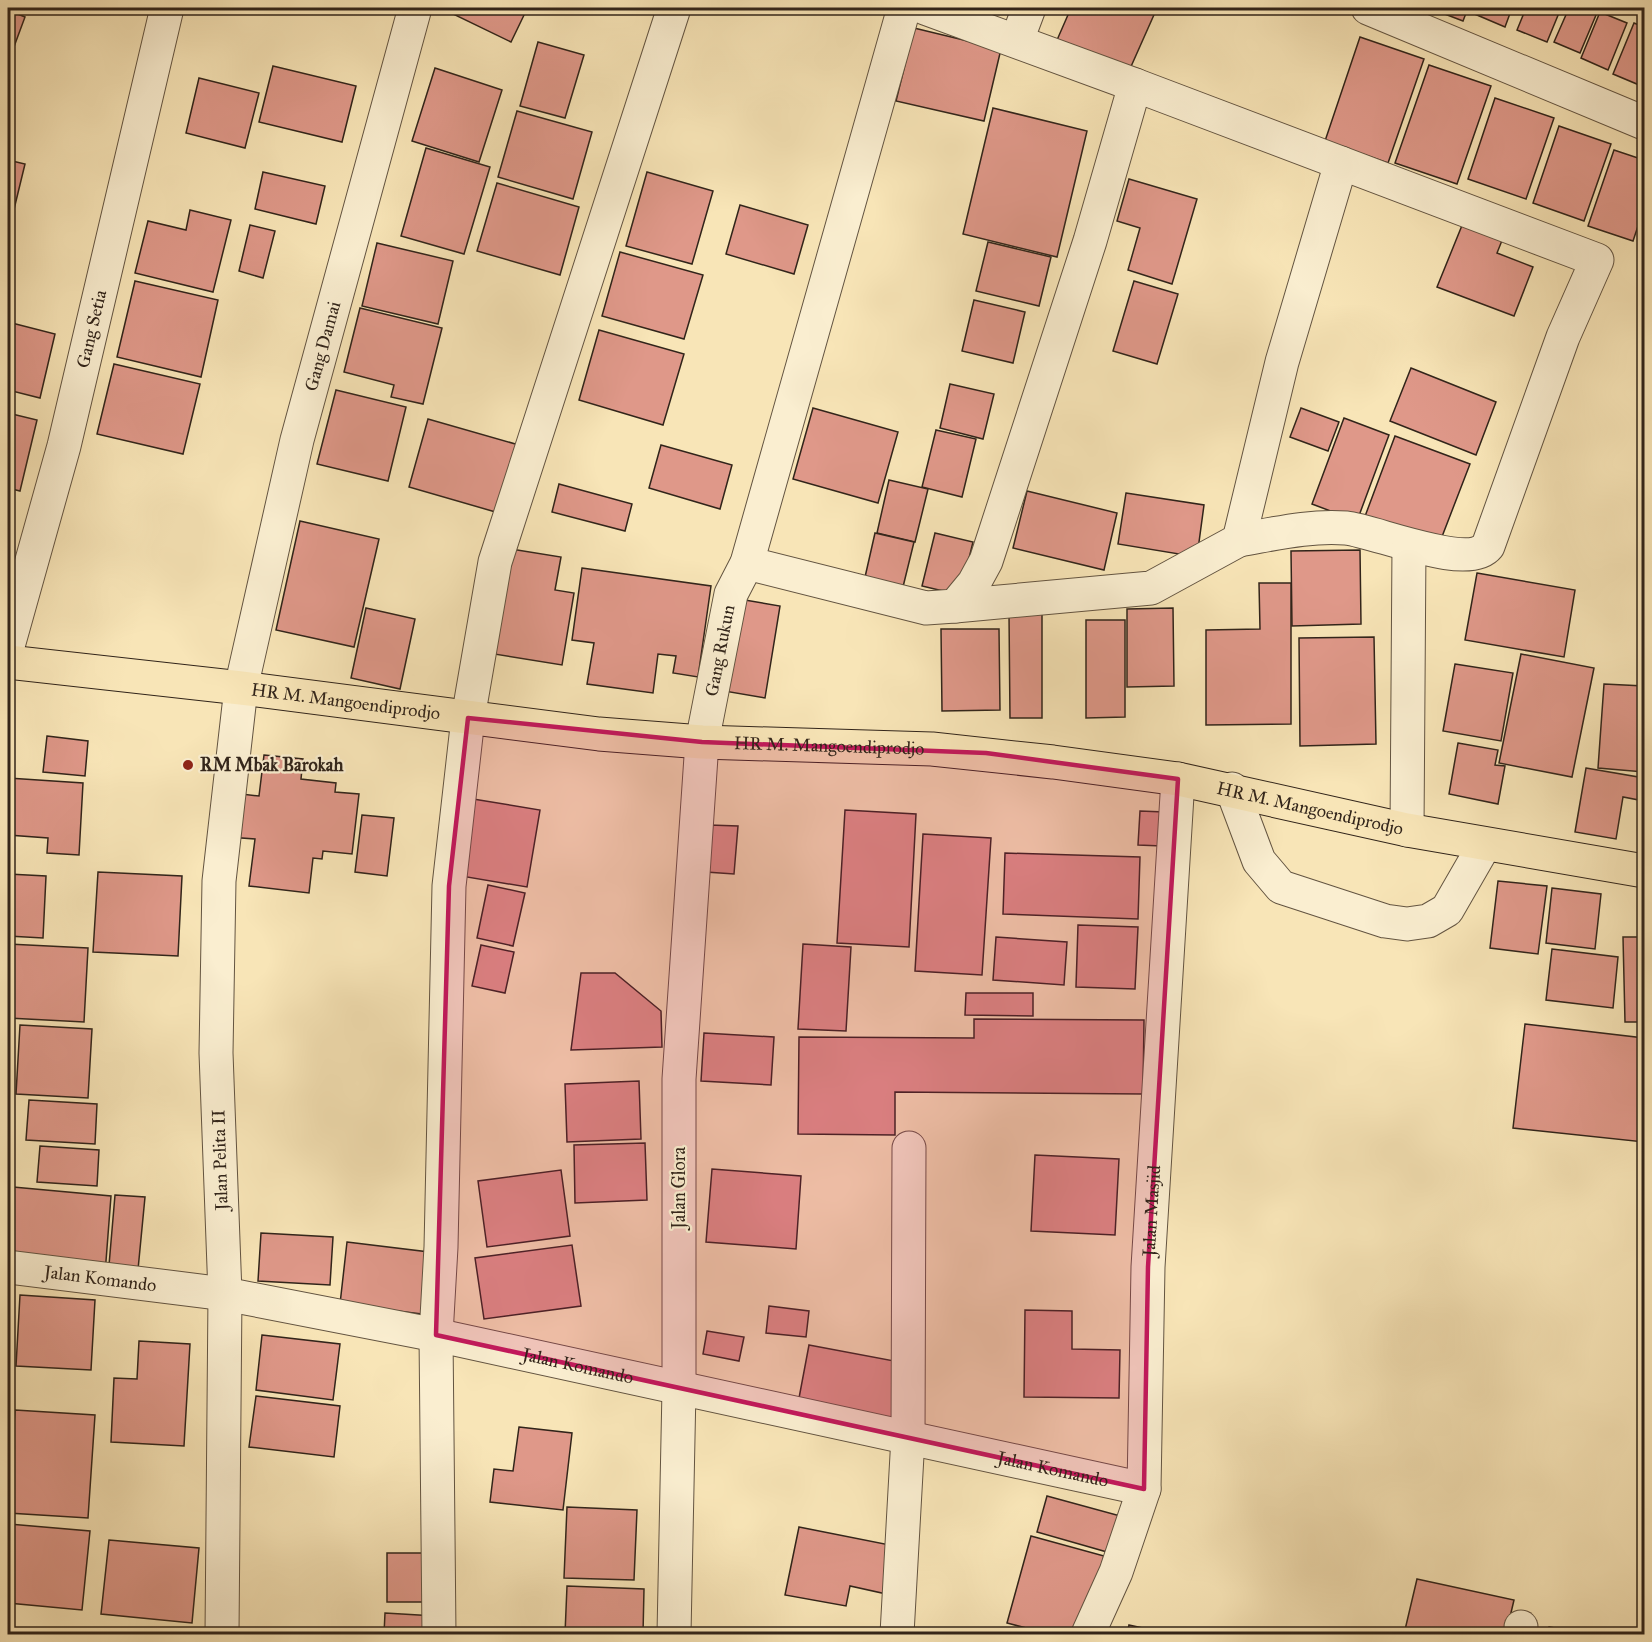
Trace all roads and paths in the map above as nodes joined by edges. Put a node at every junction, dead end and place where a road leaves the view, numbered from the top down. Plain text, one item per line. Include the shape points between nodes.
1 (167, 8) edge
2 (415, 8) edge
3 (674, 8) edge
4 (904, 8) edge
5 (925, 8) edge
6 (1029, 8) edge
7 (1368, 8) edge
8 (1017, 40) junction
9 (1135, 85) junction
10 (1644, 123) edge
11 (1341, 163) junction
12 (1239, 540) junction
13 (1409, 546) junction
14 (747, 563) junction
15 (955, 606) junction
16 (8, 646) edge
17 (8, 662) edge
18 (241, 687) junction
19 (468, 718) junction
20 (702, 742) junction
21 (1178, 778) junction
22 (1232, 789) junction
23 (1407, 830) junction
24 (1485, 844) junction
25 (1644, 871) edge
26 (909, 1148) dead end
27 (8, 1267) edge
28 (225, 1294) junction
29 (436, 1335) junction
30 (679, 1389) junction
31 (908, 1437) junction
32 (1144, 1489) junction
33 (222, 1635) edge
34 (439, 1635) edge
35 (674, 1635) edge
36 (897, 1635) edge
37 (1088, 1635) edge

1 - 16 street, Gang Setia via 64,446
2 - 18 street, Gang Damai via 297,440
3 - 19 street via 495,562
4 - 14 street, Gang Rukun
5 - 8 street
6 - 8 street
7 - 10 street
8 - 9 street
9 - 11 street
9 - 15 street via 1090,241 986,561
11 - 12 street via 1282,362
11 - 13 street via 1597,260 1563,337 1488,546 1483,552 1470,554
12 - 13 street via 1294,530 1346,528
12 - 15 street via 1151,588
13 - 23 street
14 - 15 street via 926,608
14 - 20 street, Gang Rukun via 731,594
17 - 18 main road, HR M. Mangoendiprodjo
18 - 19 main road, HR M. Mangoendiprodjo
18 - 28 street, Jalan Pelita II via 219,881 216,1053
19 - 20 main road, HR M. Mangoendiprodjo
19 - 29 street via 449,886
20 - 21 main road, HR M. Mangoendiprodjo via 932,749
20 - 30 street, Jalan Glora via 680,1078
21 - 22 main road, HR M. Mangoendiprodjo
21 - 32 street, Jalan Masjid via 1148,1267
22 - 23 main road, HR M. Mangoendiprodjo
22 - 24 street via 1259,861 1281,887 1385,921 1428,921 1447,910
23 - 24 main road, HR M. Mangoendiprodjo
24 - 25 main road, HR M. Mangoendiprodjo
26 - 31 street
27 - 28 street, Jalan Komando
28 - 29 street, Jalan Komando
28 - 33 street, Jalan Pelita II
29 - 30 street, Jalan Komando
29 - 34 street
30 - 31 street, Jalan Komando
30 - 35 street, Jalan Glora
31 - 32 street, Jalan Komando
31 - 36 street
32 - 37 street, Jalan Masjid via 1116,1572

